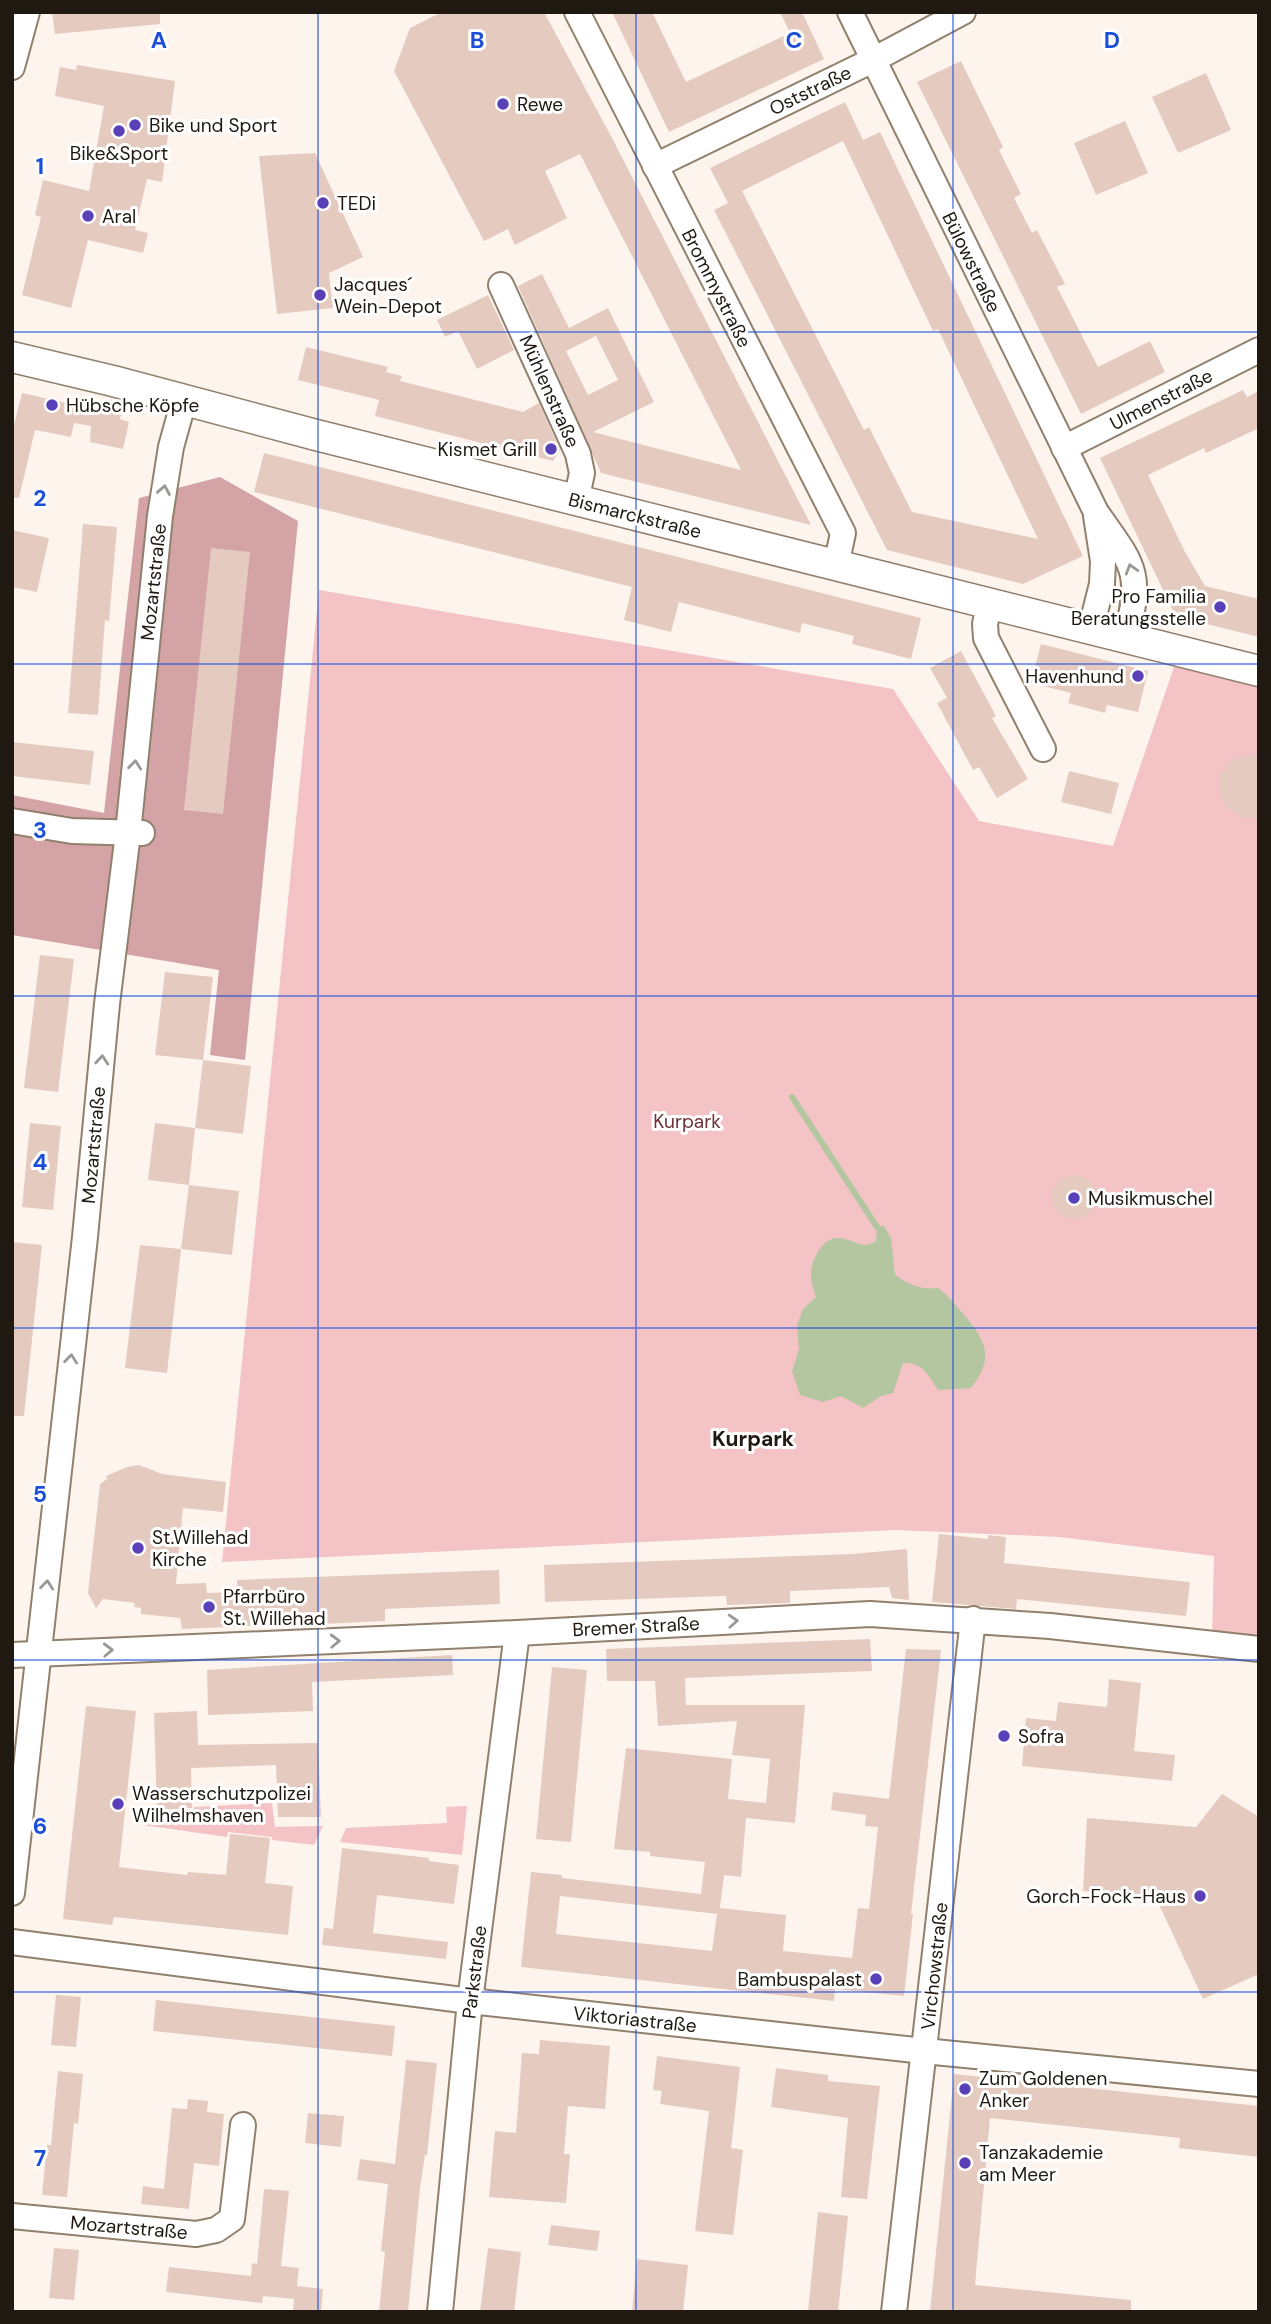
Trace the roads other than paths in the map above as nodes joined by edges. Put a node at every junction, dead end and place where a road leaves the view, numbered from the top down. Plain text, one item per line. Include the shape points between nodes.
1 (27, 12) edge
2 (577, 12) edge
3 (850, 12) edge
4 (963, 12) edge
5 (873, 60) junction
6 (12, 67) edge
7 (655, 166) junction
8 (501, 285) dead end
9 (1259, 350) edge
10 (12, 357) edge
11 (184, 400) junction
12 (1064, 449) junction
13 (576, 500) junction
14 (1096, 512) junction
15 (836, 566) junction
16 (989, 604) junction
17 (1091, 628) junction
18 (1126, 636) junction
19 (1259, 671) edge
20 (1043, 749) dead end
21 (12, 821) edge
22 (135, 833) junction
23 (973, 1619) junction
24 (517, 1633) junction
25 (1259, 1649) edge
26 (40, 1653) junction
27 (12, 1655) edge
28 (12, 1893) edge
29 (12, 1942) edge
30 (470, 2001) junction
31 (924, 2052) junction
32 (1259, 2084) edge
33 (243, 2125) dead end
34 (12, 2216) edge
35 (440, 2312) edge
36 (894, 2312) edge

1 - 6 street
2 - 7 street, Brommystraße
3 - 5 street, Bülowstraße
4 - 5 street, Oststraße
5 - 7 street, Oststraße
5 - 12 street, Bülowstraße
7 - 15 street, Brommystraße via 843,533
8 - 13 street, Mühlenstraße via 579,454 582,472
9 - 12 street, Ulmenstraße
10 - 11 main road, Bismarckstraße
11 - 13 main road, Bismarckstraße
22 -> 11 street, Mozartstraße via 160,516
12 - 14 street, Bülowstraße
13 - 15 main road, Bismarckstraße
14 - 17 street, Bülowstraße via 1103,561
18 -> 14 street, Bülowstraße via 1134,574
15 - 16 main road, Bismarckstraße
16 - 17 main road, Bismarckstraße
16 - 20 street via 986,638
17 - 18 main road, Bismarckstraße
18 - 19 main road, Bismarckstraße
21 - 22 street via 72,831
26 -> 22 street, Mozartstraße via 107,1004
24 -> 23 street, Bremer Straße via 870,1614
23 - 25 street, Bremer Straße
23 - 31 street, Virchowstraße
26 -> 24 street, Bremer Straße
24 - 30 street, Parkstraße
26 - 27 street, Bremer Straße
26 - 28 street, Mozartstraße
29 - 30 street, Viktoriastraße
30 - 31 street, Viktoriastraße
30 - 35 street, Parkstraße
31 - 32 street, Viktoriastraße
31 - 36 street, Virchowstraße
33 - 34 street, Mozartstraße via 232,2219 216,2230 196,2234

